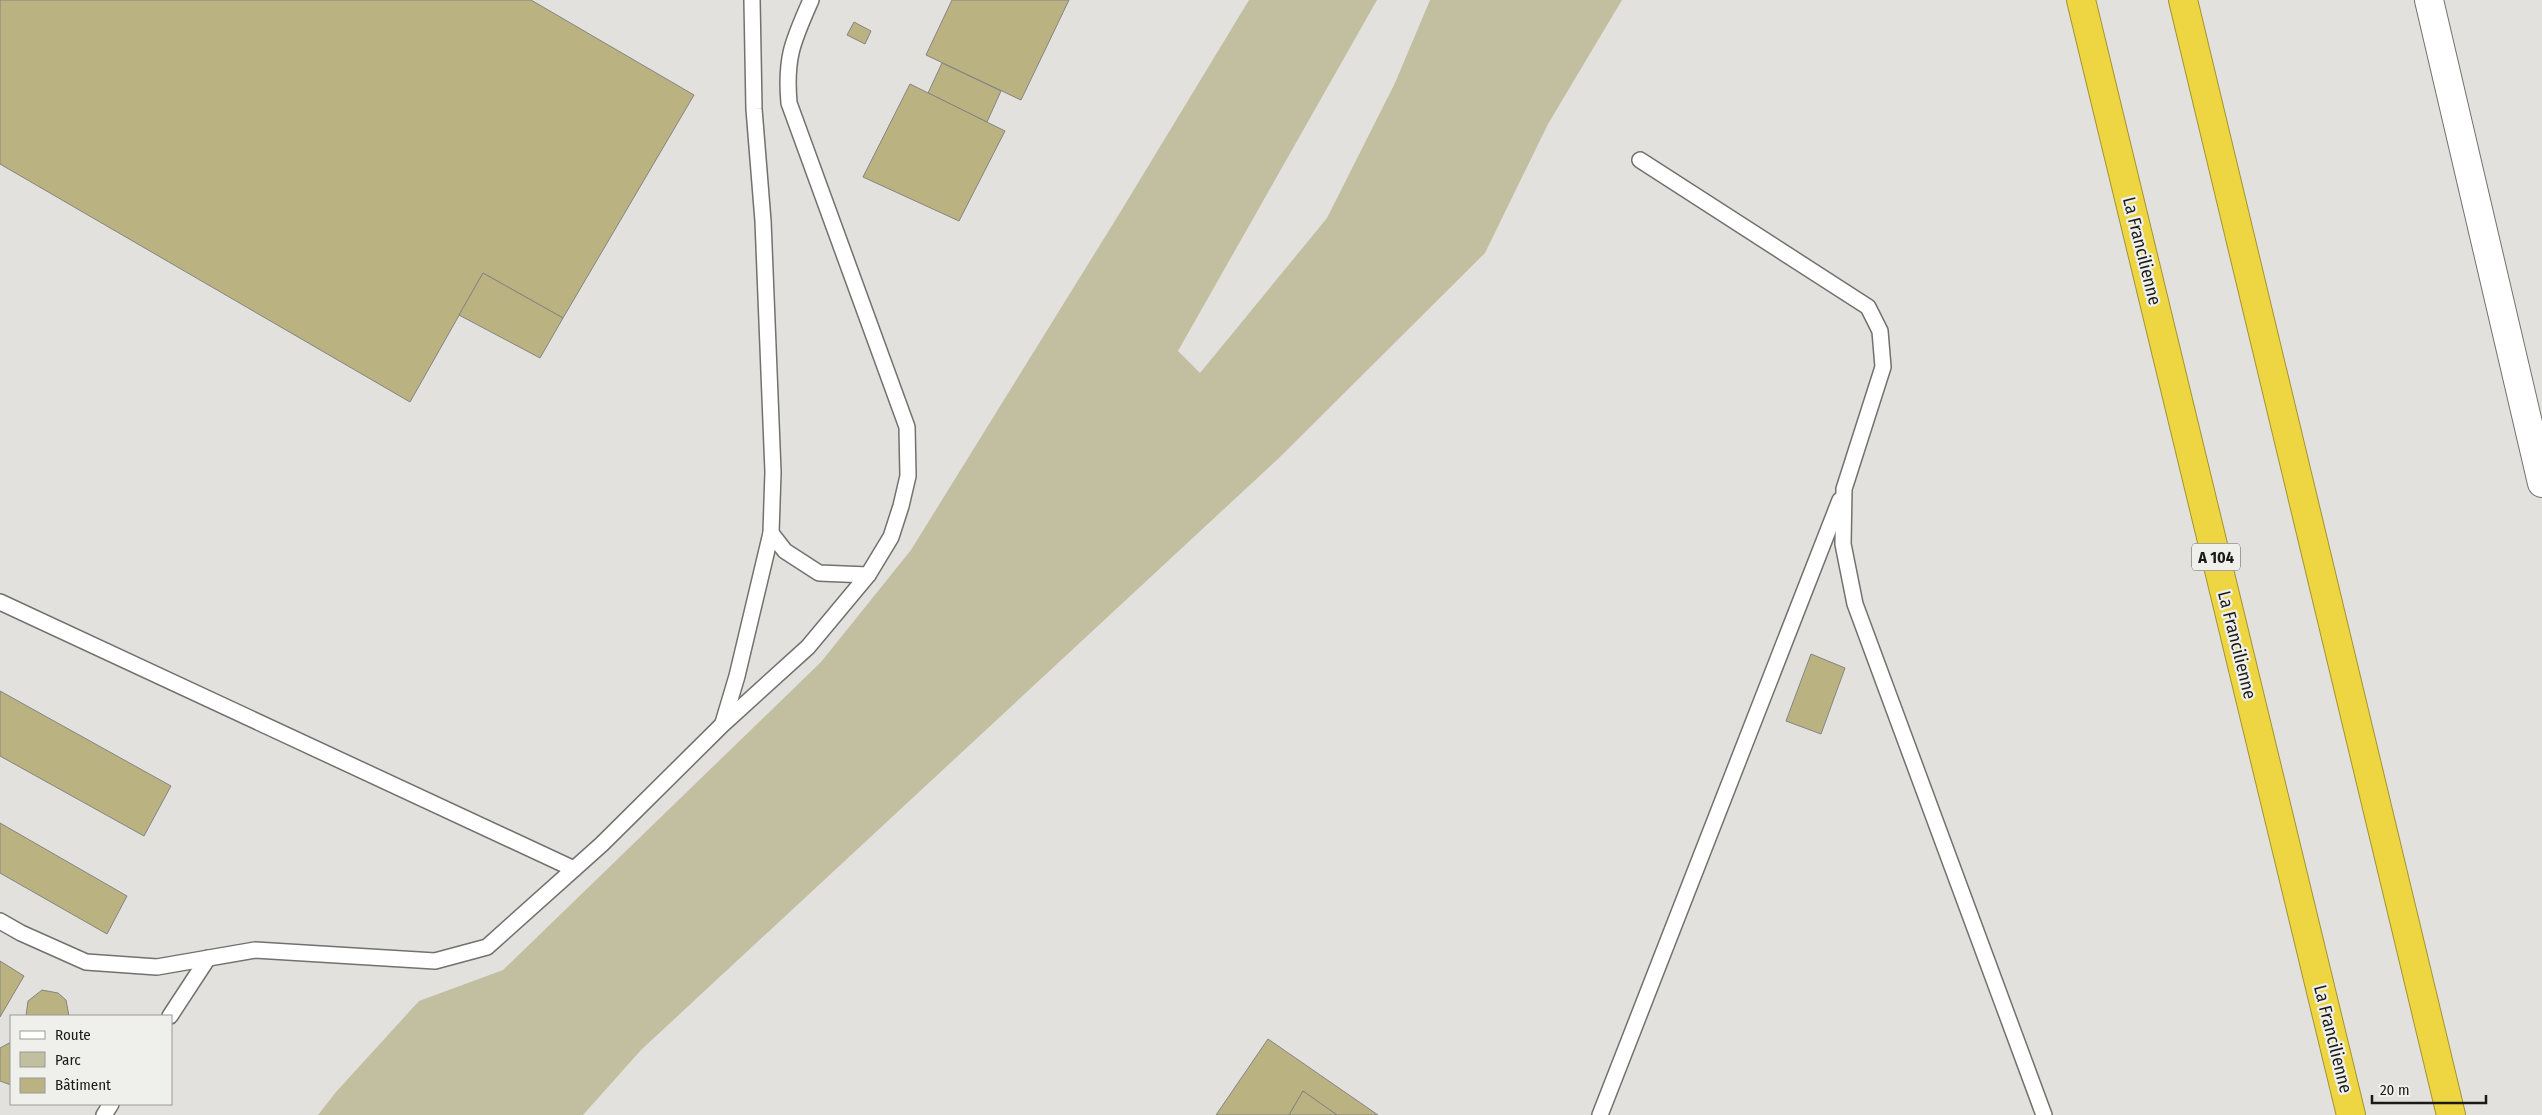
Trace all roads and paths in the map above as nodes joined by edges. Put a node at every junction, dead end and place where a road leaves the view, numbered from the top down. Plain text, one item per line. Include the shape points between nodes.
1 (752, 0) edge
2 (811, 0) edge
3 (2081, 0) edge
4 (2183, 0) edge
5 (2429, 0) edge
6 (1640, 160) dead end
7 (2542, 483) edge
8 (1844, 489) junction
9 (771, 533) junction
10 (868, 575) junction
11 (0, 602) edge
12 (722, 725) junction
13 (574, 869) junction
14 (0, 921) edge
15 (208, 958) junction
16 (171, 1015) edge
17 (1600, 1115) edge
18 (2044, 1115) edge
19 (2351, 1115) edge
20 (2451, 1115) edge

1 - 9 lane via 754,109 763,221 773,472
2 - 10 lane via 791,44 787,75 789,103 907,427 908,476 902,506 891,537
3 - 19 highway, La Francilienne / A 104
4 - 20 highway
5 - 7 street
6 - 8 lane via 1868,307 1880,331 1883,367
8 - 17 lane
8 - 18 lane via 1843,544 1855,604
9 - 10 lane via 785,551 818,573
9 - 12 lane via 738,676
10 - 12 lane via 808,647
11 - 13 lane
12 - 13 lane
13 - 15 lane via 487,947 434,961 255,950
14 - 15 lane via 86,962 157,967
15 - 16 lane

